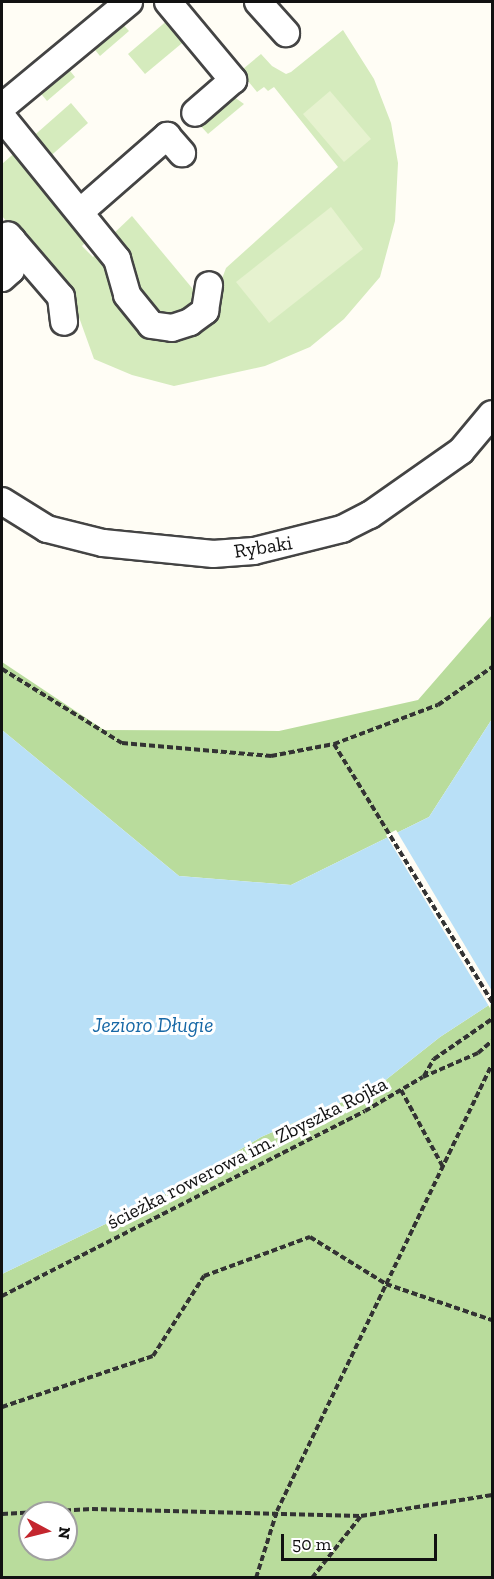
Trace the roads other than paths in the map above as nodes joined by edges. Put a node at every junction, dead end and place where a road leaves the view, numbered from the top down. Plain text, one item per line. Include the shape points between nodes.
1 (129, 2) edge
2 (168, 2) edge
3 (258, 2) edge
4 (286, 33) dead end
5 (2, 107) edge
6 (195, 113) dead end
7 (2, 117) edge
8 (182, 153) dead end
9 (81, 212) junction
10 (7, 234) edge
11 (2, 278) edge
12 (209, 285) dead end
13 (64, 322) dead end
14 (492, 414) edge
15 (2, 501) edge

1 - 5 street
2 - 6 street via 234,80
3 - 4 street
7 - 9 street
8 - 9 street via 167,136
9 - 12 street via 117,259 127,295 151,325 172,327 190,322 205,311
10 - 11 street via 11,270
10 - 13 street via 61,297
14 - 15 street, Rybaki via 461,451 370,515 342,529 254,551 213,554 103,543 48,529

